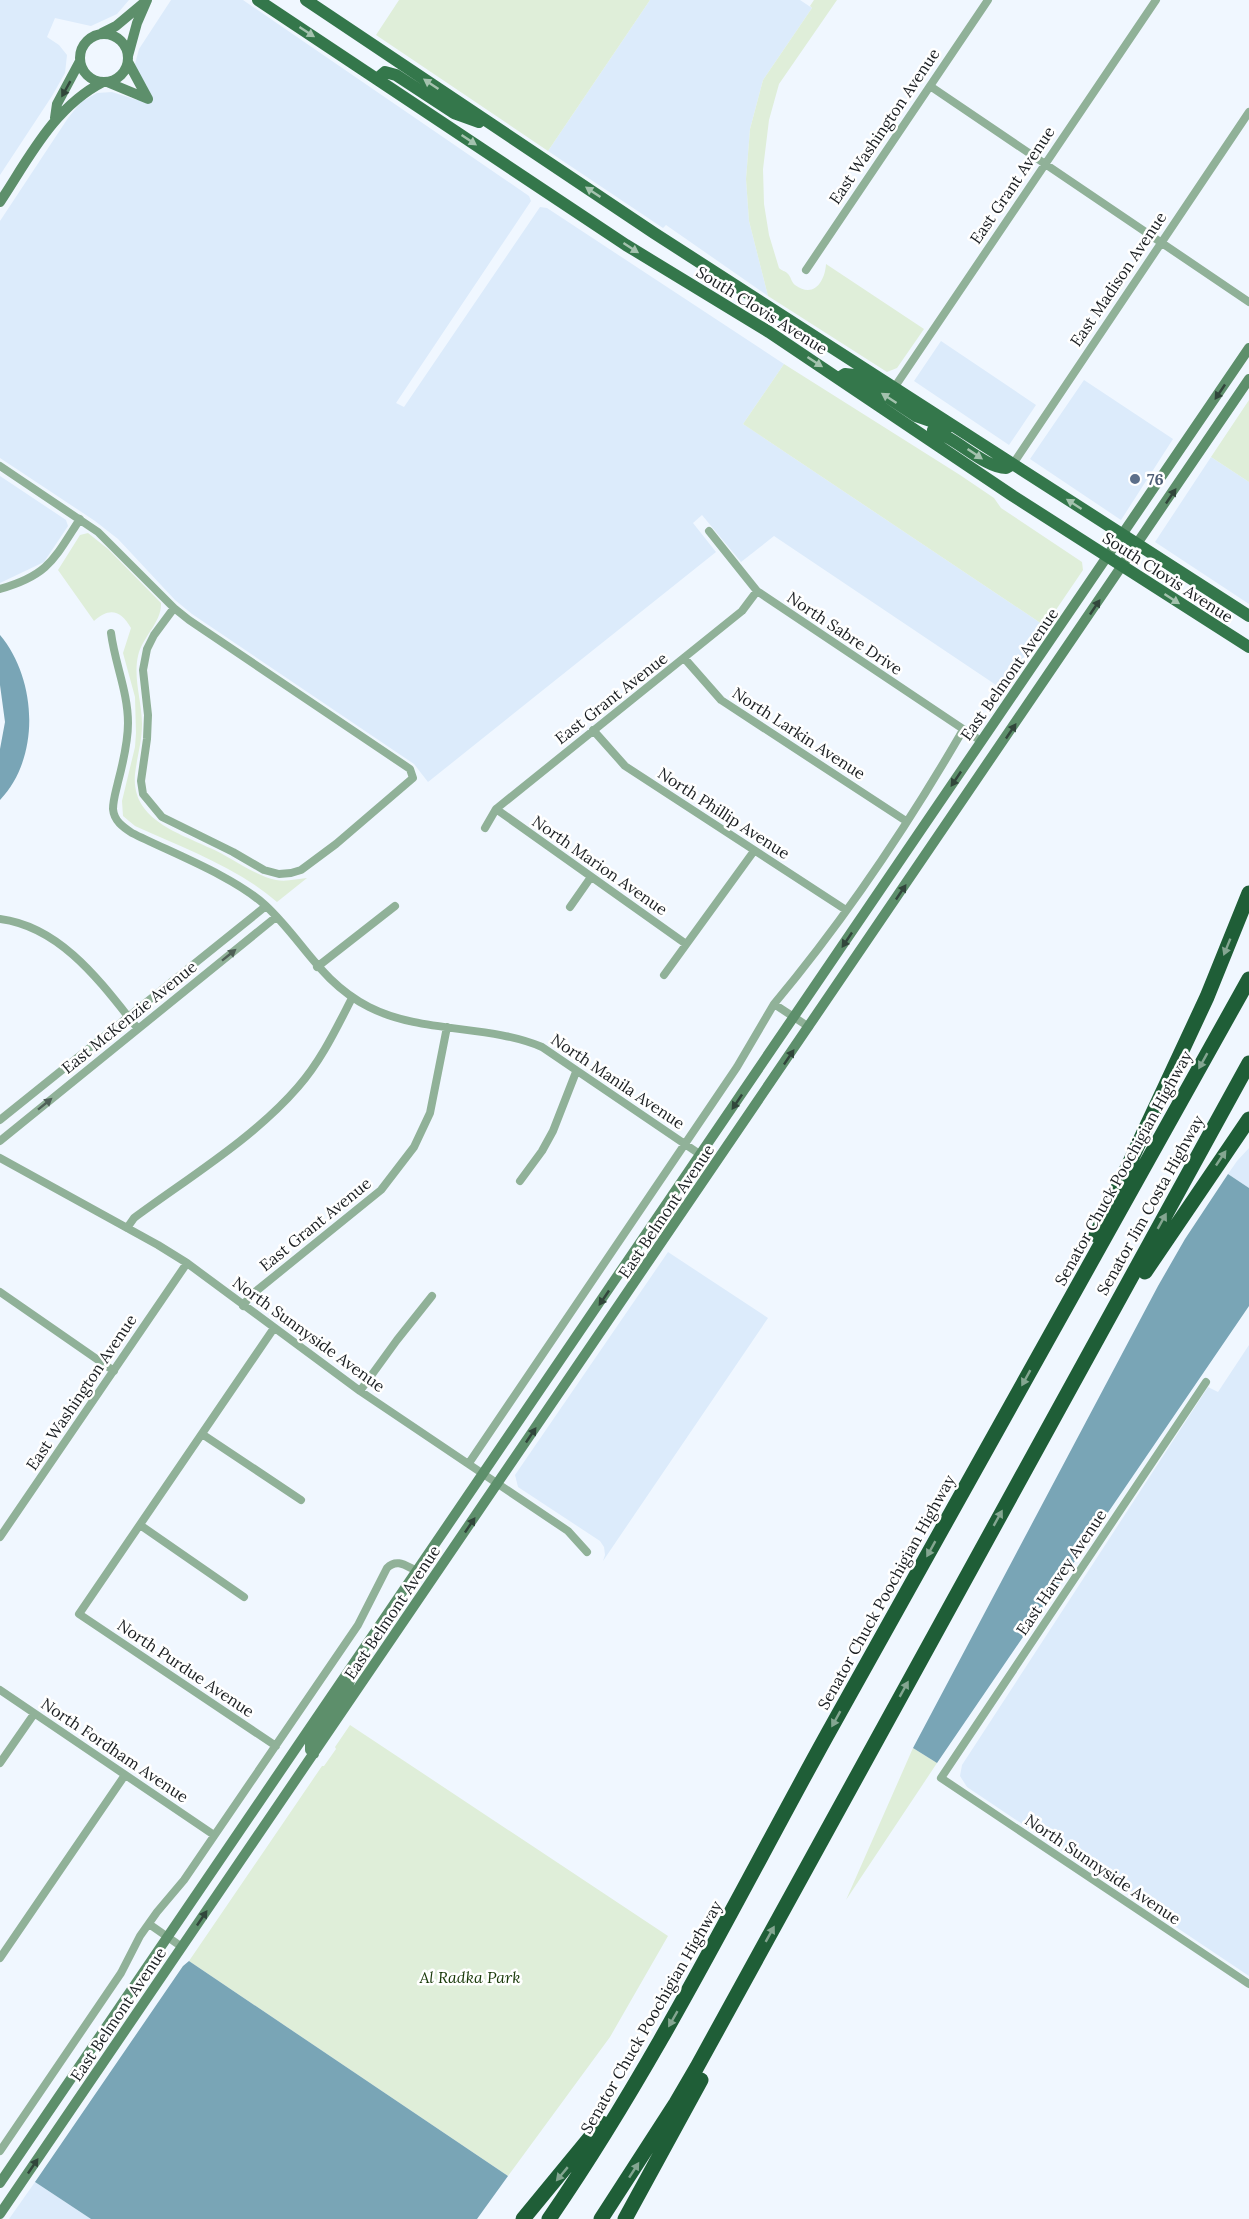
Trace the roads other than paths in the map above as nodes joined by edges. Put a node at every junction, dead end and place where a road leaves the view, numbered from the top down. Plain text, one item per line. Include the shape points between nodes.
1 (147, 0) edge
2 (258, 0) edge
3 (306, 0) edge
4 (987, 0) edge
5 (1156, 0) edge
6 (102, 33) junction
7 (128, 60) junction
8 (80, 61) junction
9 (378, 78) junction
10 (105, 82) junction
11 (930, 86) junction
12 (1249, 112) edge
13 (56, 118) junction
14 (499, 130) junction
15 (1044, 163) junction
16 (0, 202) edge
17 (1161, 243) junction
18 (806, 270) dead end
19 (1249, 303) edge
20 (1249, 348) edge
21 (839, 378) junction
22 (1249, 380) edge
23 (894, 388) junction
24 (903, 421) junction
25 (961, 431) junction
26 (1013, 464) junction
27 (0, 466) edge
28 (80, 519) junction
29 (709, 531) dead end
30 (1123, 535) junction
31 (1138, 544) junction
32 (1108, 558) junction
33 (1122, 567) junction
34 (0, 589) edge
35 (757, 591) junction
36 (174, 608) junction
37 (1249, 616) edge
38 (111, 633) dead end
39 (1249, 647) edge
40 (685, 659) junction
41 (963, 729) junction
42 (593, 730) junction
43 (981, 741) junction
44 (496, 809) junction
45 (906, 821) junction
46 (485, 828) dead end
47 (754, 850) junction
48 (591, 877) junction
49 (1249, 893) edge
50 (266, 906) junction
51 (395, 906) dead end
52 (570, 907) dead end
53 (846, 910) junction
54 (276, 917) junction
55 (0, 919) edge
56 (686, 944) junction
57 (317, 968) junction
58 (664, 975) dead end
59 (1249, 979) edge
60 (352, 998) junction
61 (774, 1004) junction
62 (128, 1016) junction
63 (795, 1017) junction
64 (447, 1027) junction
65 (809, 1027) junction
66 (138, 1029) junction
67 (1249, 1063) edge
68 (576, 1072) junction
69 (1249, 1119) edge
70 (0, 1120) edge
71 (0, 1142) edge
72 (685, 1144) junction
73 (701, 1155) junction
74 (0, 1158) edge
75 (520, 1181) dead end
76 (127, 1228) junction
77 (187, 1263) junction
78 (0, 1292) edge
79 (432, 1296) dead end
80 (243, 1306) junction
81 (274, 1328) junction
82 (1044, 1346) junction
83 (1083, 1364) junction
84 (114, 1371) junction
85 (1206, 1382) dead end
86 (360, 1391) junction
87 (202, 1434) junction
88 (469, 1463) junction
89 (484, 1474) junction
90 (498, 1483) junction
91 (302, 1500) dead end
92 (140, 1525) junction
93 (0, 1537) edge
94 (587, 1552) dead end
95 (417, 1571) junction
96 (244, 1597) dead end
97 (360, 1654) junction
98 (0, 1690) edge
99 (34, 1714) junction
100 (276, 1746) junction
101 (314, 1754) junction
102 (0, 1763) edge
103 (125, 1774) junction
104 (941, 1778) joint
105 (214, 1836) junction
106 (149, 1924) junction
107 (168, 1937) junction
108 (182, 1947) junction
109 (0, 1958) edge
110 (1249, 1984) edge
111 (742, 1985) junction
112 (649, 2061) junction
113 (0, 2151) edge
114 (0, 2183) edge
115 (0, 2214) edge
116 (523, 2219) edge
117 (549, 2219) edge
118 (601, 2219) edge
119 (625, 2219) edge

1 - 6 street
1 - 7 street
2 -> 9 main road, South Clovis Avenue
14 -> 3 main road, South Clovis Avenue
4 - 11 street, East Washington Avenue
5 - 15 street, East Grant Avenue
6 - 7 street via 122,43
6 - 8 street via 85,43
7 - 10 street via 117,78
7 - 10 street via 148,99
8 - 10 street via 89,77
8 -> 13 street via 57,104
9 - 14 main road via 385,72 396,75 454,113
9 -> 21 main road, South Clovis Avenue via 626,245
10 - 13 street via 85,91
11 - 15 street
11 - 18 street, East Washington Avenue
12 - 17 street, East Madison Avenue
13 - 16 street
23 -> 14 main road, South Clovis Avenue
15 - 17 street
15 - 23 street, East Grant Avenue
17 - 19 street
17 - 26 street, East Madison Avenue
20 -> 30 street, East Belmont Avenue
21 - 24 main road, South Clovis Avenue
25 -> 21 main road via 916,416 854,375
31 -> 22 street, East Belmont Avenue
23 - 25 main road, South Clovis Avenue
24 -> 26 main road via 945,434 994,467
24 - 32 main road, South Clovis Avenue
25 - 26 main road, South Clovis Avenue
30 -> 26 main road, South Clovis Avenue
27 - 28 street
28 - 34 street via 52,562 40,573
28 - 36 street via 112,544
29 - 35 street, North Sabre Drive
30 - 31 main road, South Clovis Avenue
30 - 32 street, East Belmont Avenue
31 - 33 street, East Belmont Avenue
31 - 37 main road, South Clovis Avenue
32 - 33 main road, South Clovis Avenue
32 - 43 street, East Belmont Avenue
33 -> 39 main road, South Clovis Avenue
65 -> 33 street, East Belmont Avenue
35 - 40 street, East Grant Avenue via 742,611
35 - 41 street, North Sabre Drive
36 - 36 street via 410,769 413,778 336,844 291,873 264,870 162,818 143,794 141,781 148,715 143,670 147,649
38 - 50 street, North Manila Avenue via 127,705 127,744 113,808 117,821 132,833 226,879
40 - 42 street, East Grant Avenue
40 - 45 street, North Larkin Avenue via 721,700
41 - 43 street, North Sabre Drive
41 - 45 street, East Belmont Avenue
42 - 44 street, East Grant Avenue
42 - 47 street, North Phillip Avenue via 625,766
43 -> 63 street, East Belmont Avenue
44 - 46 street, East Grant Avenue
44 - 48 street, North Marion Avenue
45 - 53 street, East Belmont Avenue
47 - 53 street, North Phillip Avenue
47 - 56 street
48 - 52 street
48 - 56 street, North Marion Avenue
49 -> 82 highway via 1207,997
50 - 54 street, North Manila Avenue
50 - 62 street, East McKenzie Avenue
51 - 57 street
53 - 61 street, East Belmont Avenue
54 - 57 street, North Manila Avenue
66 -> 54 street, East McKenzie Avenue
55 - 62 street via 33,929 70,953 88,968
56 - 58 street
57 - 60 street, North Manila Avenue
59 -> 82 highway, Senator Chuck Poochigian Highway
60 - 64 street, North Manila Avenue via 389,1016
60 - 76 street via 298,1088 258,1127 134,1218
61 - 63 street
61 - 72 street, East Belmont Avenue
62 - 66 street
62 - 70 street, East McKenzie Avenue
63 - 65 street
63 -> 73 street, East Belmont Avenue
64 - 68 street, North Manila Avenue via 530,1042
64 - 80 street, East Grant Avenue via 430,1113 414,1147 381,1190 250,1296
90 -> 65 street, East Belmont Avenue
71 -> 66 street, East McKenzie Avenue
83 -> 67 highway, Senator Jim Costa Highway
68 - 72 street, North Manila Avenue
68 - 75 street via 553,1131
83 -> 69 highway
72 - 73 street, North Manila Avenue
72 - 88 street, East Belmont Avenue
73 -> 89 street, East Belmont Avenue
74 - 76 street, North Sunnyside Avenue
76 - 77 street, North Sunnyside Avenue
77 - 80 street, North Sunnyside Avenue
77 - 84 street, East Washington Avenue
78 - 84 street
79 - 86 street
80 - 81 street, North Sunnyside Avenue
81 - 86 street, North Sunnyside Avenue
81 - 87 street
82 -> 112 highway, Senator Chuck Poochigian Highway
111 -> 83 highway
84 - 93 street, East Washington Avenue
85 - 104 street, East Harvey Avenue
86 - 88 street, North Sunnyside Avenue
87 - 91 street
87 - 92 street
88 - 89 street, North Sunnyside Avenue
89 - 90 street, North Sunnyside Avenue
89 - 95 street, East Belmont Avenue
90 - 94 street, North Sunnyside Avenue via 568,1531
101 -> 90 street, East Belmont Avenue
92 - 96 street
92 - 100 street, North Purdue Avenue via 79,1614
95 - 97 street, East Belmont Avenue
95 - 100 street, East Belmont Avenue via 398,1562 387,1568 358,1625
97 - 101 street via 346,1689 310,1744
97 - 107 street, East Belmont Avenue
98 - 99 street, North Fordham Avenue
99 - 102 street
99 - 103 street, North Fordham Avenue
100 - 105 street, East Belmont Avenue
108 -> 101 street, East Belmont Avenue
103 - 105 street, North Fordham Avenue
103 - 109 street
104 - 110 street, North Sunnyside Avenue
105 - 106 street, East Belmont Avenue
106 - 107 street
106 - 113 street, East Belmont Avenue via 121,1974
107 - 108 street
107 - 114 street, East Belmont Avenue
115 -> 108 street, East Belmont Avenue
118 -> 111 highway via 676,2103
111 - 119 highway via 705,2072
112 -> 116 highway
112 - 117 highway, Senator Chuck Poochigian Highway

